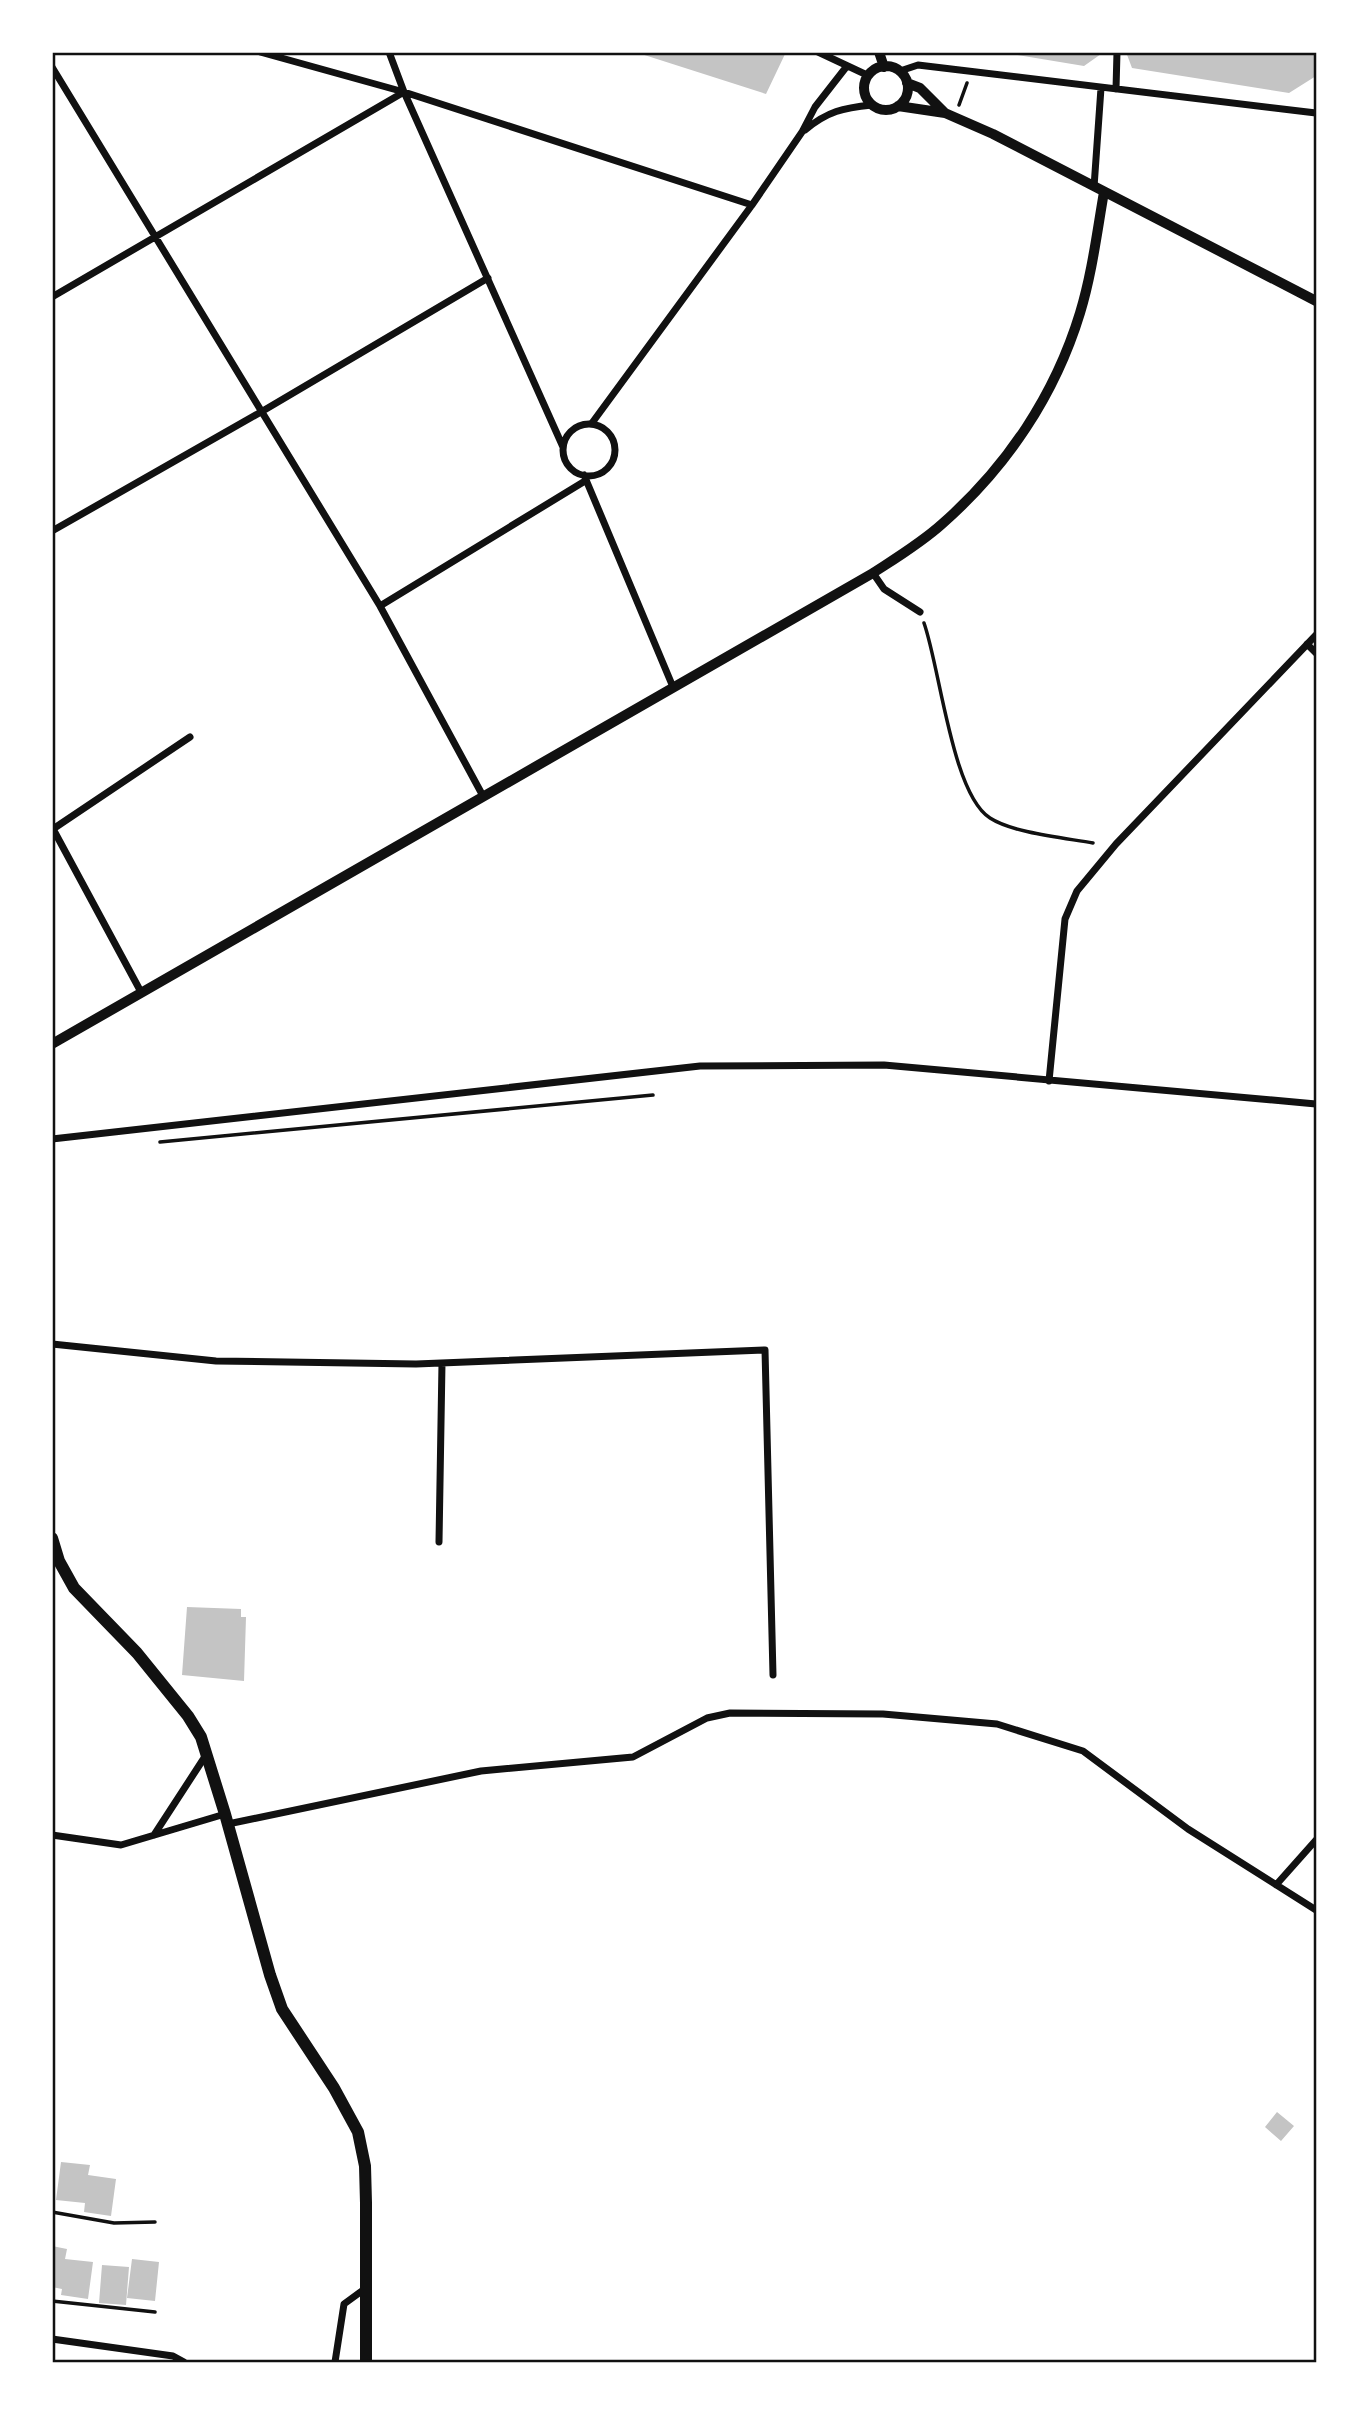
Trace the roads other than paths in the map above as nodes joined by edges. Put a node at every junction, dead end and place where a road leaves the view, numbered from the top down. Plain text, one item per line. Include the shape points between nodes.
1 (260, 52) edge
2 (389, 52) edge
3 (818, 52) edge
4 (879, 52) edge
5 (1117, 52) edge
6 (847, 66) junction
7 (884, 66) junction
8 (52, 67) edge
9 (900, 71) junction
10 (867, 75) junction
11 (908, 83) junction
12 (1101, 88) junction
13 (1116, 89) junction
14 (404, 92) junction
15 (872, 105) junction
16 (898, 106) junction
17 (1317, 113) edge
18 (950, 115) junction
19 (802, 132) junction
20 (1099, 190) junction
21 (752, 205) junction
22 (157, 236) junction
23 (488, 278) junction
24 (52, 297) edge
25 (1317, 300) edge
26 (261, 412) junction
27 (592, 423) junction
28 (563, 447) junction
29 (584, 478) junction
30 (52, 531) edge
31 (873, 573) junction
32 (380, 606) junction
33 (920, 612) road end
34 (1317, 635) edge
35 (1307, 644) junction
36 (1317, 653) edge
37 (673, 687) junction
38 (190, 737) dead end
39 (483, 796) junction
40 (53, 828) edge
41 (141, 992) junction
42 (52, 1044) edge
43 (1049, 1080) junction
44 (1317, 1104) edge
45 (54, 1139) edge
46 (52, 1344) edge
47 (442, 1363) junction
48 (52, 1538) edge
49 (439, 1542) dead end
50 (773, 1675) dead end
51 (207, 1755) junction
52 (227, 1819) junction
53 (52, 1835) edge
54 (154, 1835) junction
55 (1317, 1840) edge
56 (1276, 1885) junction
57 (1317, 1910) edge
58 (366, 2287) junction
59 (52, 2339) edge
60 (184, 2362) edge
61 (335, 2362) edge
62 (366, 2362) edge

1 - 14 street
2 - 14 street
3 - 6 street
4 - 7 street
5 - 13 street
6 - 10 street
6 - 19 street
7 - 9 street
7 - 10 street
8 - 22 street
9 - 11 street
9 - 12 street via 918,65
10 - 15 street via 865,96
11 - 16 street
11 - 18 street
12 - 13 street
12 - 20 street
13 - 17 street
14 - 21 street
14 - 22 street
14 - 23 street
15 - 16 street via 890,110
15 - 19 street via 823,115
16 - 18 street
18 - 20 street
19 - 21 street
20 - 25 street
20 - 31 street via 1081,311 1064,358 1031,422 1001,464 941,526
21 - 27 street
22 - 24 street
22 - 26 street
23 - 26 street
23 - 28 street
26 - 30 street
26 - 32 street
27 - 28 street via 571,430
27 - 29 street via 610,433 615,453 602,473
28 - 29 street via 565,461
29 - 32 street
29 - 37 street
31 - 33 street via 884,589
31 - 37 street
32 - 39 street
34 - 35 street
35 - 36 street
35 - 43 street via 1077,891 1065,919
37 - 39 street
38 - 40 street
39 - 41 street
40 - 41 street
41 - 42 street
43 - 44 street
43 - 45 street via 884,1065 700,1066
46 - 47 street via 216,1361
47 - 49 street
47 - 50 street via 765,1350
48 - 51 main road via 74,1588 180,1706
51 - 52 main road
51 - 54 street
52 - 54 street
52 - 56 street via 481,1771 633,1757 707,1718 730,1713 883,1714 998,1724 1083,1751 1188,1829
52 - 58 main road via 282,2009 358,2133 365,2166
53 - 54 street via 121,1845
55 - 56 street
56 - 57 street
58 - 61 street via 344,2304
58 - 62 main road
59 - 60 street via 173,2356

